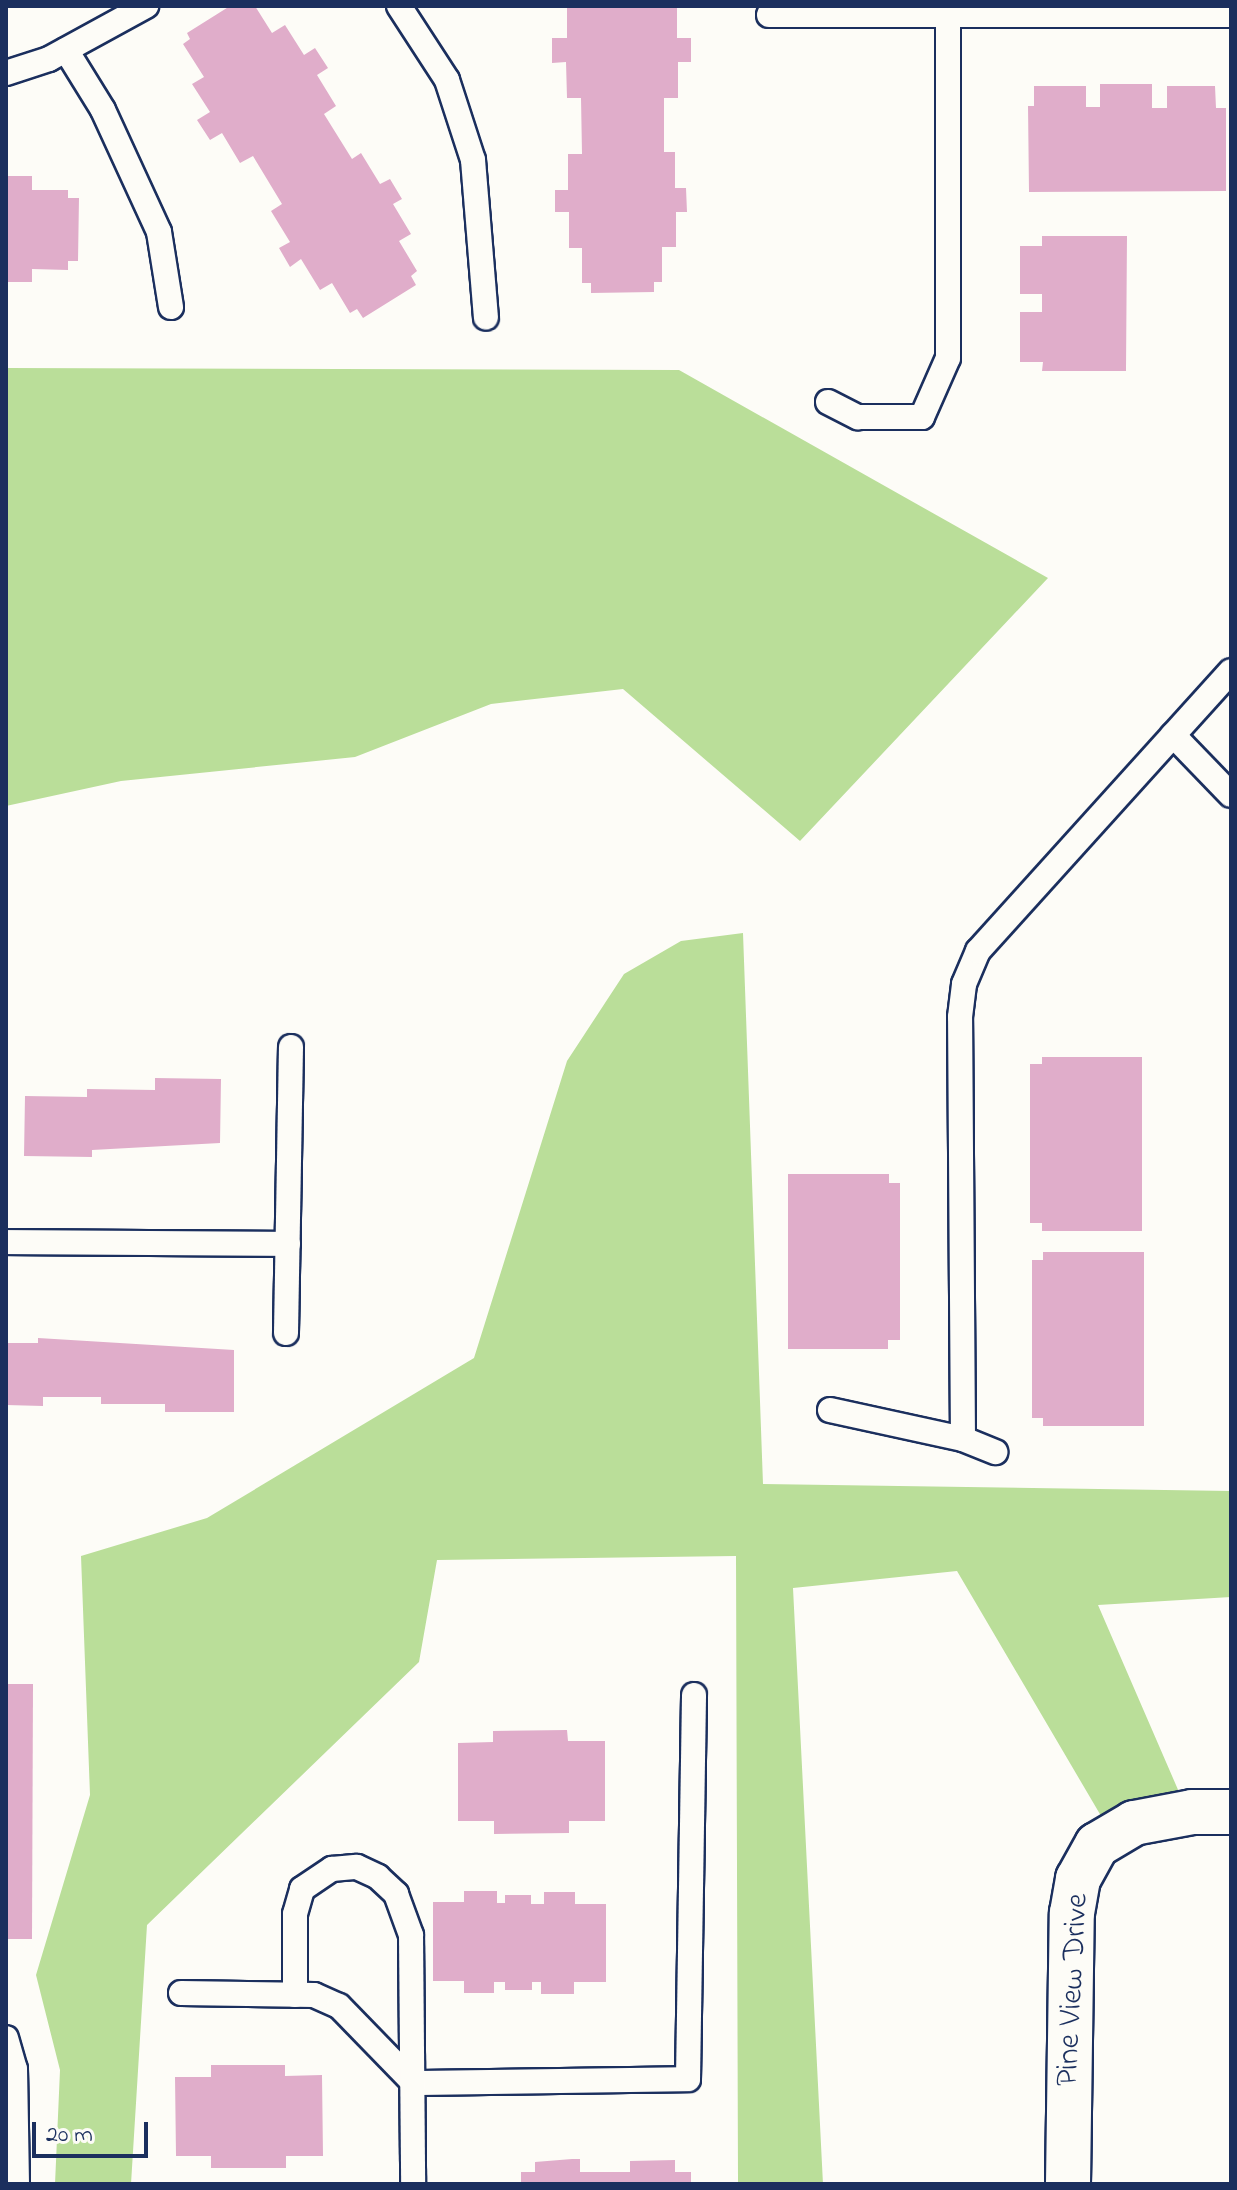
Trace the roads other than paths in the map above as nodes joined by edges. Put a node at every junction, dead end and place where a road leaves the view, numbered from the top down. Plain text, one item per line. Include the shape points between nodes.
1 (146, 6) edge
2 (401, 7) edge
3 (769, 15) dead end
4 (948, 15) junction
5 (1231, 15) edge
6 (66, 50) junction
7 (6, 73) edge
8 (171, 307) dead end
9 (486, 317) dead end
10 (828, 402) dead end
11 (1231, 671) edge
12 (1173, 735) junction
13 (1231, 795) edge
14 (291, 1047) dead end
15 (6, 1242) edge
16 (288, 1244) junction
17 (286, 1333) dead end
18 (830, 1410) dead end
19 (963, 1439) junction
20 (995, 1452) dead end
21 (694, 1695) dead end
22 (1231, 1812) edge
23 (181, 1993) dead end
24 (295, 1995) junction
25 (8, 2052) edge
26 (414, 2083) junction
27 (17, 2184) edge
28 (413, 2184) edge
29 (1068, 2184) edge

1 - 6 lane
2 - 9 lane via 447,80 473,160
3 - 4 lane
4 - 5 lane
4 - 10 lane via 948,358 922,417 858,417
6 - 7 lane
6 - 8 lane via 110,124 159,232
11 - 12 lane
12 - 13 lane
12 - 19 lane via 978,951 964,984
14 - 16 lane
15 - 16 lane
16 - 17 lane
18 - 19 lane
19 - 20 lane
21 - 26 lane via 688,2079
22 - 29 street, Pine View Drive via 1192,1812 1134,1823 1097,1845 1078,1879 1072,1913
23 - 24 lane
24 - 26 lane via 314,1995 339,2006
24 - 26 lane via 295,1914 302,1889 332,1869 357,1867 378,1877 396,1894 411,1935
25 - 27 lane
26 - 28 lane

